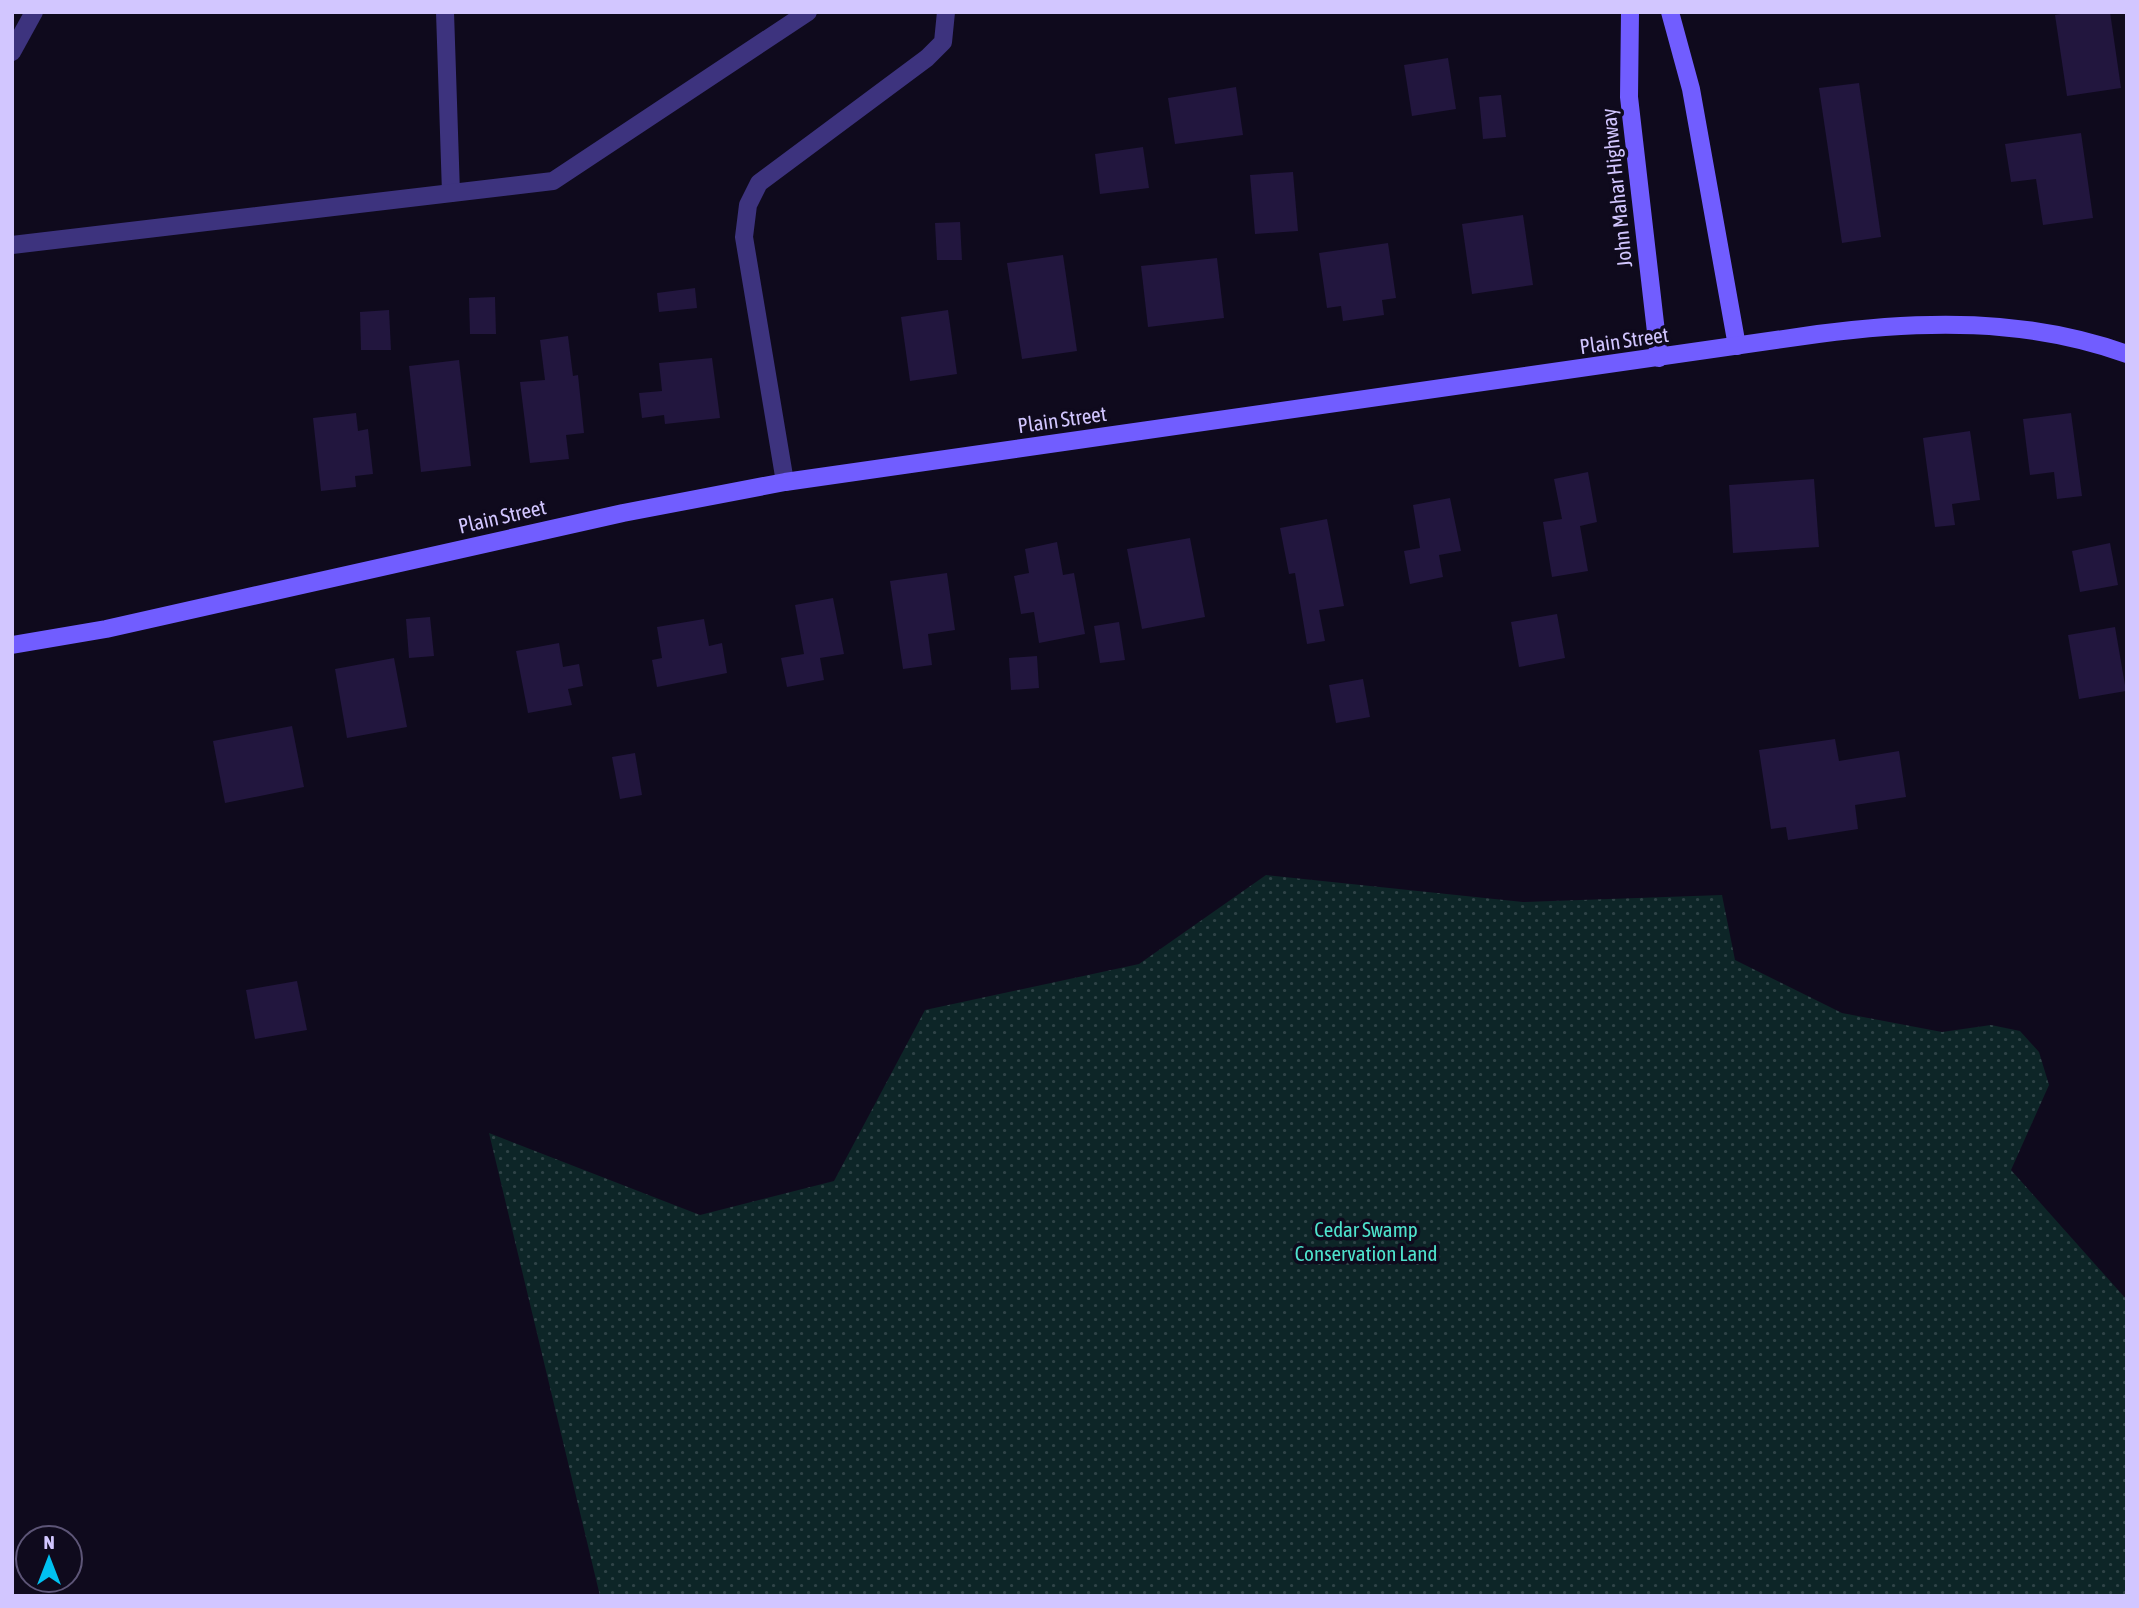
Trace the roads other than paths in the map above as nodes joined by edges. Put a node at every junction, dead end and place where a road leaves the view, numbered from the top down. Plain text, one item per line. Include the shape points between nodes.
1 (34, 12) edge
2 (445, 12) edge
3 (808, 12) edge
4 (946, 12) edge
5 (1630, 12) edge
6 (1670, 12) edge
7 (12, 52) edge
8 (451, 193) junction
9 (12, 244) edge
10 (1737, 346) junction
11 (2127, 354) edge
12 (1659, 358) junction
13 (785, 482) junction
14 (12, 645) edge

1 - 7 lane
2 - 8 lane
3 - 8 lane via 553,181
4 - 13 lane via 943,42 927,58 759,183 748,205 744,237
5 - 12 main road, John Mahar Highway via 1629,97
6 - 10 main road via 1691,89
8 - 9 lane
10 - 11 main road, Plain Street via 1864,328 1943,323 2051,333
10 - 12 main road, Plain Street
12 - 13 main road, Plain Street
13 - 14 main road, Plain Street via 646,508 106,629

